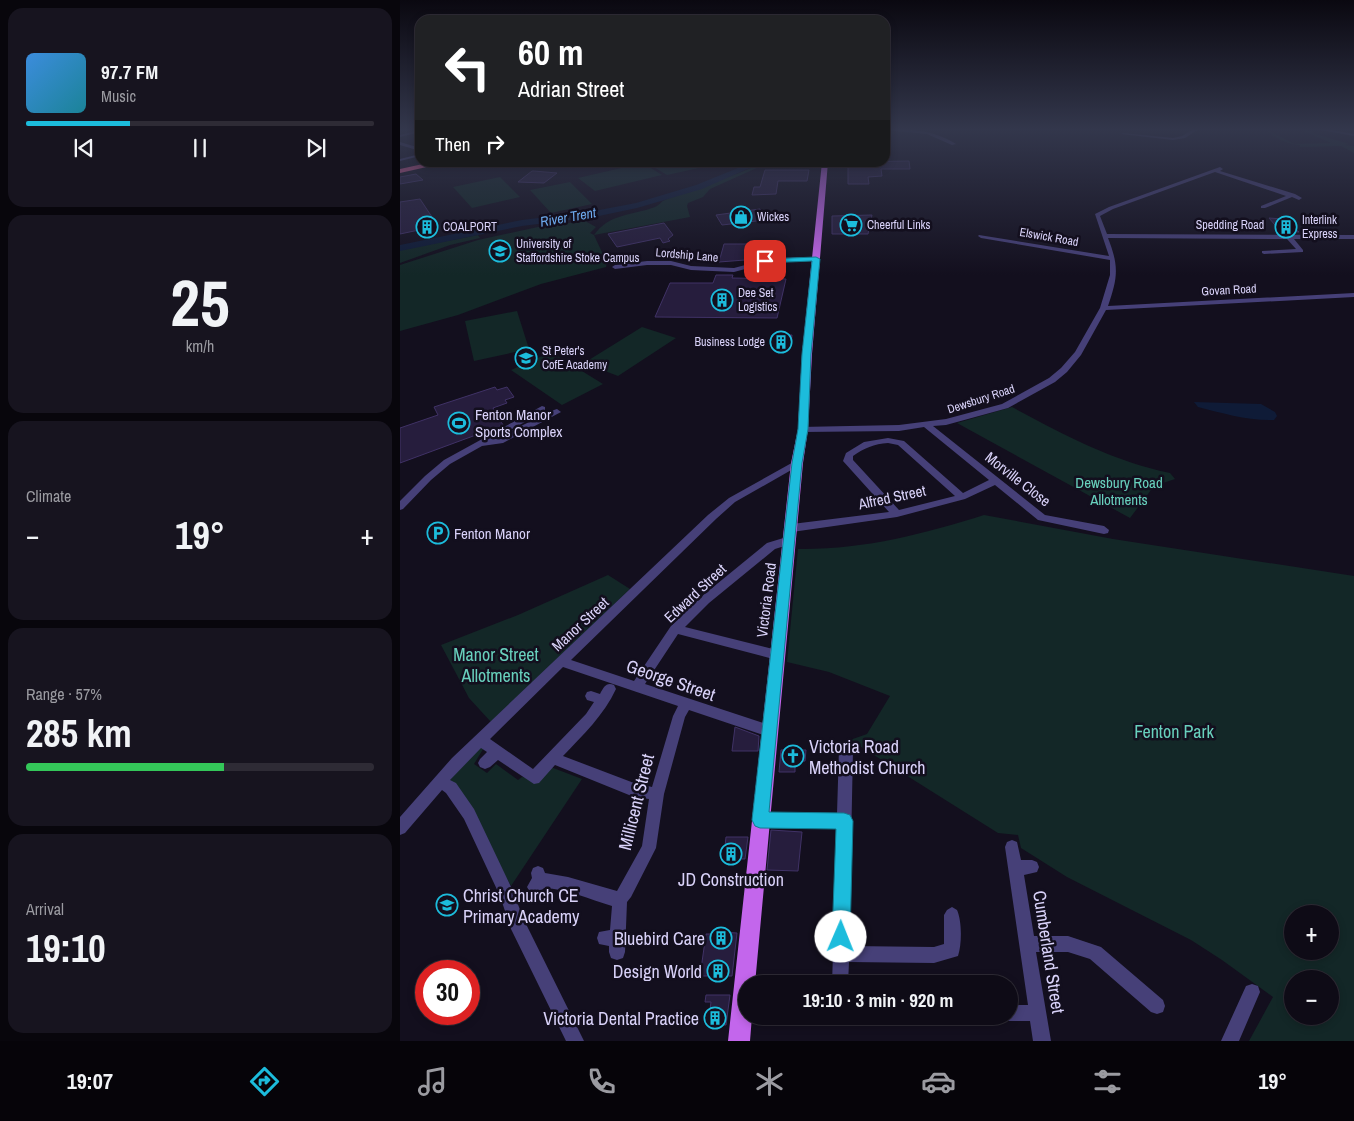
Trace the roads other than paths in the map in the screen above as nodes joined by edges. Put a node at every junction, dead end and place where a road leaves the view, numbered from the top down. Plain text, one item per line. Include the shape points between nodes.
1 (824, 178) edge
2 (1197, 178) edge
3 (1240, 178) edge
4 (1263, 207) dead end
5 (982, 236) dead end
6 (1105, 236) junction
7 (1289, 237) junction
8 (1354, 237) edge
9 (1264, 252) dead end
10 (816, 259) junction
11 (1113, 259) junction
12 (615, 267) dead end
13 (1354, 295) edge
14 (1104, 308) junction
15 (542, 410) dead end
16 (557, 412) dead end
17 (929, 427) junction
18 (803, 429) junction
19 (474, 446) junction
20 (797, 463) junction
21 (996, 481) junction
22 (962, 497) junction
23 (400, 507) edge
24 (898, 514) junction
25 (1104, 530) dead end
26 (791, 534) junction
27 (675, 629) junction
28 (777, 655) junction
29 (562, 662) junction
30 (637, 687) junction
31 (601, 695) dead end
32 (686, 704) junction
33 (769, 731) junction
34 (489, 746) junction
35 (846, 750) dead end
36 (554, 759) junction
37 (486, 763) dead end
38 (440, 781) junction
39 (657, 794) junction
40 (403, 820) edge
41 (760, 820) junction
42 (844, 821) junction
43 (1012, 847) dead end
44 (1032, 867) dead end
45 (1016, 868) junction
46 (538, 880) dead end
47 (620, 898) junction
48 (952, 915) dead end
49 (613, 942) dead end
50 (1028, 944) junction
51 (841, 954) junction
52 (747, 975) edge
53 (840, 975) edge
54 (1252, 992) dead end
55 (1157, 1006) dead end
56 (1018, 1013) edge
57 (1037, 1013) junction
58 (742, 1025) edge
59 (575, 1041) edge
60 (739, 1041) edge
61 (1042, 1041) edge
62 (1230, 1041) edge

1 - 10 main road, Victoria Road
2 - 6 street, Dewsbury Road via 1100,212 1097,219
3 - 4 street, Dewsbury Road via 1295,196
5 - 11 street, Elswick Road
6 - 7 street, Spedding Road
6 - 11 street, Dewsbury Road
7 - 8 street, Spedding Road
7 - 9 street via 1301,251
10 - 12 street, Lordship Lane via 772,260 734,270 663,263
10 - 18 main road, Victoria Road via 806,354
11 - 14 street, Dewsbury Road via 1113,275
13 - 14 street, Govan Road
14 - 17 street, Dewsbury Road via 1078,353 1052,380 1005,406
15 - 19 street
16 - 19 street via 500,441
17 - 18 street, Dewsbury Road
17 - 21 street, Morville Close
18 - 20 main road, Victoria Road
19 - 23 street via 440,467
20 - 26 main road, Victoria Road
20 - 29 street, Manor Street via 724,506
21 - 22 street, Alfred Street
21 - 25 street, Morville Close via 1042,518
22 - 24 street, Alfred Street
22 - 24 street via 902,444 881,440 857,449 849,455 848,461
24 - 26 street, Alfred Street
26 - 27 street, Edward Street via 771,546 705,600
26 - 28 main road, Victoria Road
27 - 28 street
27 - 30 street, Edward Street
28 - 33 main road, Victoria Road
29 - 30 street, George Street
29 - 34 street, Manor Street
30 - 32 street, George Street
31 - 36 street via 591,718
32 - 33 street, George Street
32 - 39 street, Millicent Street via 679,716
33 - 41 main road, Victoria Road
34 - 36 street via 534,778
34 - 37 street
34 - 38 street, Manor Street
35 - 42 street
36 - 39 street via 634,790
38 - 40 street, Manor Street
38 - 59 street via 451,788 468,814
39 - 47 street, Millicent Street via 648,848
41 - 42 street
41 - 52 main road, Victoria Road
42 - 51 street
43 - 45 street, Cumberland Street
44 - 45 street
45 - 50 street, Cumberland Street
46 - 47 street via 550,880
47 - 49 street, Millicent Street
48 - 51 street via 952,950 934,955
50 - 55 street via 1068,944 1095,953
50 - 57 street, Cumberland Street
51 - 53 street
54 - 62 street
56 - 57 street
57 - 61 street, Cumberland Street
58 - 60 main road, Victoria Road

